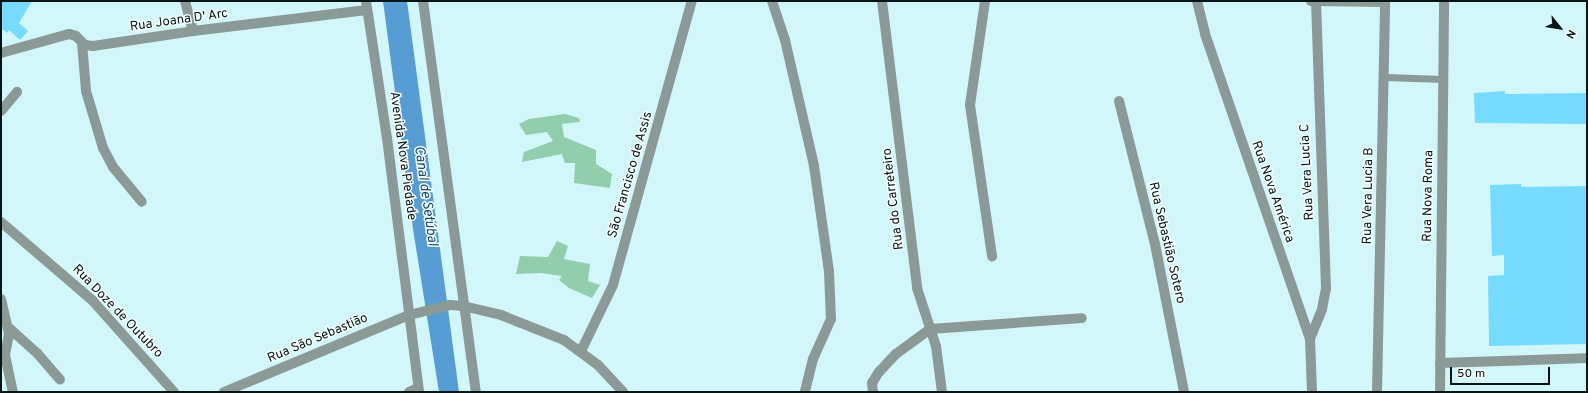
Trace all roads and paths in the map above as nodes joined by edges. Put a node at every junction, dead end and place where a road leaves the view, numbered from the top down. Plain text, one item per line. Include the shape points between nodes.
1 (185, 1) edge
2 (423, 1) edge
3 (692, 1) edge
4 (772, 1) edge
5 (882, 1) edge
6 (985, 1) edge
7 (1198, 1) edge
8 (1311, 1) edge
9 (1316, 1) edge
10 (1444, 1) edge
11 (1385, 2) edge
12 (367, 6) edge
13 (193, 31) junction
14 (82, 43) junction
15 (1, 53) edge
16 (1385, 77) junction
17 (1443, 79) junction
18 (17, 92) dead end
19 (1119, 101) dead end
20 (1, 111) edge
21 (142, 202) dead end
22 (1, 222) edge
23 (992, 256) dead end
24 (1, 299) edge
25 (463, 306) junction
26 (409, 315) junction
27 (1082, 318) dead end
28 (8, 327) junction
29 (930, 329) junction
30 (1310, 339) junction
31 (581, 350) junction
32 (3, 351) edge
33 (1587, 358) edge
34 (1440, 363) junction
35 (60, 379) dead end
36 (416, 391) edge
37 (872, 391) edge
38 (13, 392) edge
39 (174, 392) edge
40 (224, 392) edge
41 (476, 392) edge
42 (623, 392) edge
43 (805, 392) edge
44 (942, 392) edge
45 (1184, 392) edge
46 (1312, 392) edge
47 (1377, 392) edge
48 (1440, 392) edge

1 - 13 street
2 - 25 street
3 - 31 street, São Francisco de Assis via 613,285
4 - 43 street via 792,70 814,166 829,272 831,319 813,359
5 - 29 street, Rua do Carreteiro via 917,288
6 - 23 street via 970,105
7 - 30 street, Rua Nova América via 1205,34
8 - 9 street
9 - 11 street
9 - 30 street, Rua Vera Lucia C via 1326,288 1325,301
10 - 17 street, Rua Nova Roma
11 - 16 street, Rua Vera Lucia B
12 - 13 street, Rua Joana D' Arc
12 - 26 street, Avenida Nova Piedade via 387,138
13 - 14 street, Rua Joana D' Arc via 93,46
14 - 15 street, Rua Joana D' Arc via 76,36 69,34
14 - 21 street via 86,91 102,148 113,167
16 - 17 lane
16 - 47 street, Rua Vera Lucia B
17 - 34 street, Rua Nova Roma
18 - 20 street
19 - 45 street, Rua Sebastião Sotero via 1155,244
22 - 39 street, Rua Doze de Outubro via 92,300
24 - 28 street
25 - 26 street, Rua São Sebastião via 450,305
25 - 31 street, Rua São Sebastião via 533,327
25 - 41 street
26 - 36 street, Avenida Nova Piedade
26 - 40 street, Rua São Sebastião
27 - 29 street
28 - 32 street
28 - 35 street via 37,353
29 - 37 street via 896,354 879,372 874,379
29 - 44 street, Rua do Carreteiro via 937,351
30 - 46 street, Rua Nova América
31 - 42 street, Rua São Sebastião
32 - 38 street
33 - 34 street
34 - 48 street, Rua Nova Roma

